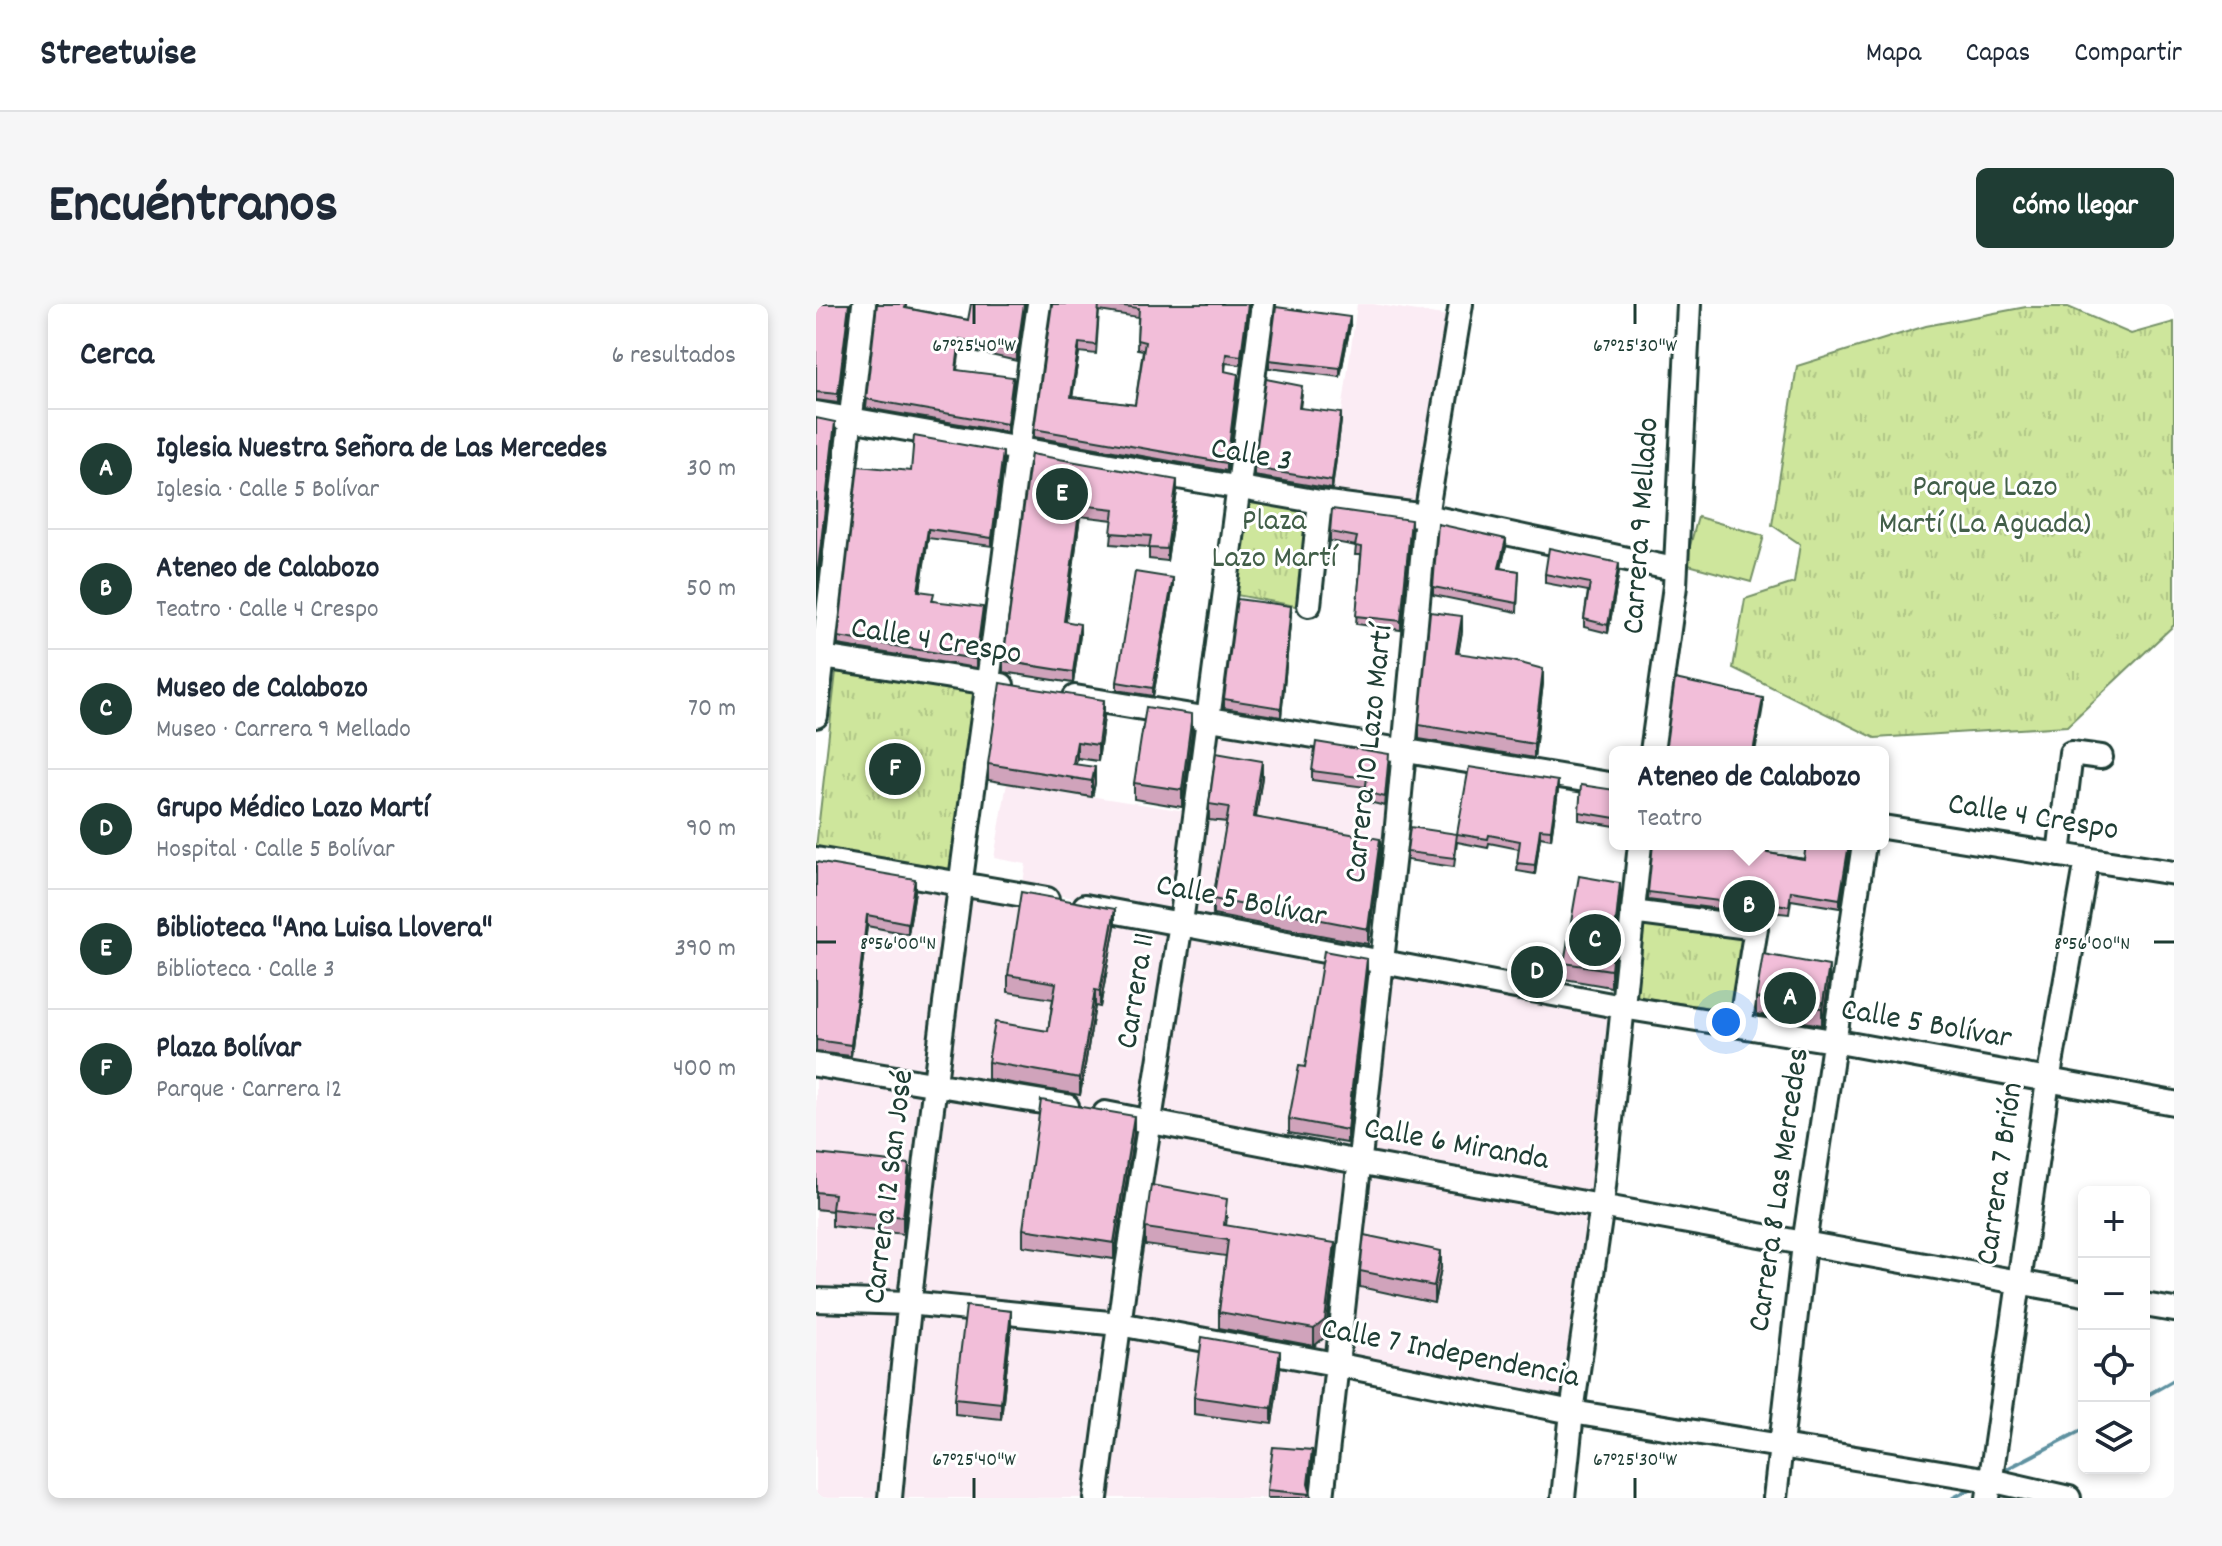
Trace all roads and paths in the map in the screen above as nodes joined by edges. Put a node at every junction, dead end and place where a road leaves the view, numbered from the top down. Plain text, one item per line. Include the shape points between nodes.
1 (864, 304) edge
2 (1039, 304) edge
3 (1263, 304) edge
4 (1461, 304) edge
5 (1689, 304) edge
6 (816, 413) edge
7 (849, 420) junction
8 (1017, 450) junction
9 (1239, 487) junction
10 (1320, 502) junction
11 (1426, 516) junction
12 (1674, 569) junction
13 (1309, 605) dead end
14 (819, 657) edge
15 (988, 683) junction
16 (1017, 688) edge
17 (1047, 693) edge
18 (816, 716) edge
19 (1208, 718) junction
20 (1653, 746) edge
21 (1404, 752) junction
22 (2101, 757) dead end
23 (1609, 784) edge
24 (1889, 828) edge
25 (1639, 850) edge
26 (1863, 850) edge
27 (2059, 855) junction
28 (816, 859) edge
29 (2087, 860) junction
30 (2174, 873) edge
31 (959, 884) junction
32 (1632, 912) junction
33 (1181, 923) junction
34 (1382, 962) junction
35 (1622, 1007) junction
36 (1740, 1026) junction
37 (1833, 1041) junction
38 (816, 1065) edge
39 (2048, 1081) junction
40 (936, 1084) junction
41 (2174, 1103) edge
42 (1150, 1120) junction
43 (1358, 1162) junction
44 (1602, 1205) junction
45 (1804, 1244) junction
46 (2019, 1283) junction
47 (2078, 1293) edge
48 (816, 1300) edge
49 (908, 1303) junction
50 (2150, 1306) edge
51 (2174, 1310) edge
52 (1119, 1324) junction
53 (1335, 1364) junction
54 (1572, 1412) junction
55 (1781, 1445) junction
56 (1989, 1489) edge
57 (890, 1498) edge
58 (1096, 1498) edge
59 (1322, 1498) edge
60 (1563, 1498) edge
61 (1775, 1498) edge
62 (2069, 1498) edge

1 - 7 street
2 - 8 street
3 - 9 street, Carrera 11
4 - 11 street, Carrera 10 Lazo Martí
5 - 12 street, Carrera 9 Mellado
6 - 7 street, Calle 3
7 - 8 street, Calle 3
7 - 14 street
8 - 9 street, Calle 3
8 - 15 street
9 - 10 street, Calle 3
9 - 19 street, Carrera 11
10 - 11 street, Calle 3
10 - 13 street
11 - 12 street, Calle 3
11 - 21 street, Carrera 10 Lazo Martí
12 - 20 street, Carrera 9 Mellado
14 - 15 street, Calle 4 Crespo
14 - 18 street
15 - 16 street, Calle 4 Crespo
15 - 31 street, Carrera 12 San José
17 - 19 street, Calle 4 Crespo
19 - 21 street, Calle 4 Crespo
19 - 33 street, Carrera 11
21 - 23 street, Calle 4 Crespo
21 - 34 street, Carrera 10 Lazo Martí
22 - 27 street via 2071,753
24 - 27 street, Calle 4 Crespo
25 - 32 street
26 - 37 street, Carrera 8 Las Mercedes
27 - 29 street, Calle 4 Crespo
28 - 31 street, Calle 5 Bolívar
29 - 30 street, Calle 4 Crespo
29 - 39 street, Carrera 7 Brión
31 - 33 street, Calle 5 Bolívar
31 - 40 street, Carrera 12 San José
32 - 35 street
32 - 36 street via 1756,928
33 - 34 street, Calle 5 Bolívar
33 - 42 street, Carrera 11
34 - 35 street, Calle 5 Bolívar
34 - 43 street, Carrera 10 Lazo Martí
35 - 36 street, Calle 5 Bolívar
35 - 44 street
36 - 37 street, Calle 5 Bolívar
37 - 39 street, Calle 5 Bolívar
37 - 45 street, Carrera 8 Las Mercedes
38 - 40 street, Calle 6 Miranda
39 - 41 street, Calle 5 Bolívar
39 - 46 street, Carrera 7 Brión
40 - 42 street, Calle 6 Miranda
40 - 49 street, Carrera 12 San José
42 - 43 street, Calle 6 Miranda
42 - 52 street, Carrera 11
43 - 44 street, Calle 6 Miranda
43 - 53 street, Carrera 10 Lazo Martí
44 - 45 street, Calle 6 Miranda
44 - 54 street
45 - 46 street, Calle 6 Miranda
45 - 55 street, Carrera 8 Las Mercedes
46 - 47 street, Calle 6 Miranda
46 - 56 street, Carrera 7 Brión
48 - 49 street, Calle 7 Independencia
49 - 52 street, Calle 7 Independencia
49 - 57 street, Carrera 12 San José
50 - 51 street
52 - 53 street, Calle 7 Independencia
52 - 58 street, Carrera 11
53 - 54 street, Calle 7 Independencia
53 - 59 street, Carrera 10 Lazo Martí
54 - 55 street, Calle 7 Independencia
54 - 60 street
55 - 56 street, Calle 7 Independencia
55 - 61 street, Carrera 8 Las Mercedes
56 - 62 street, Calle 7 Independencia

